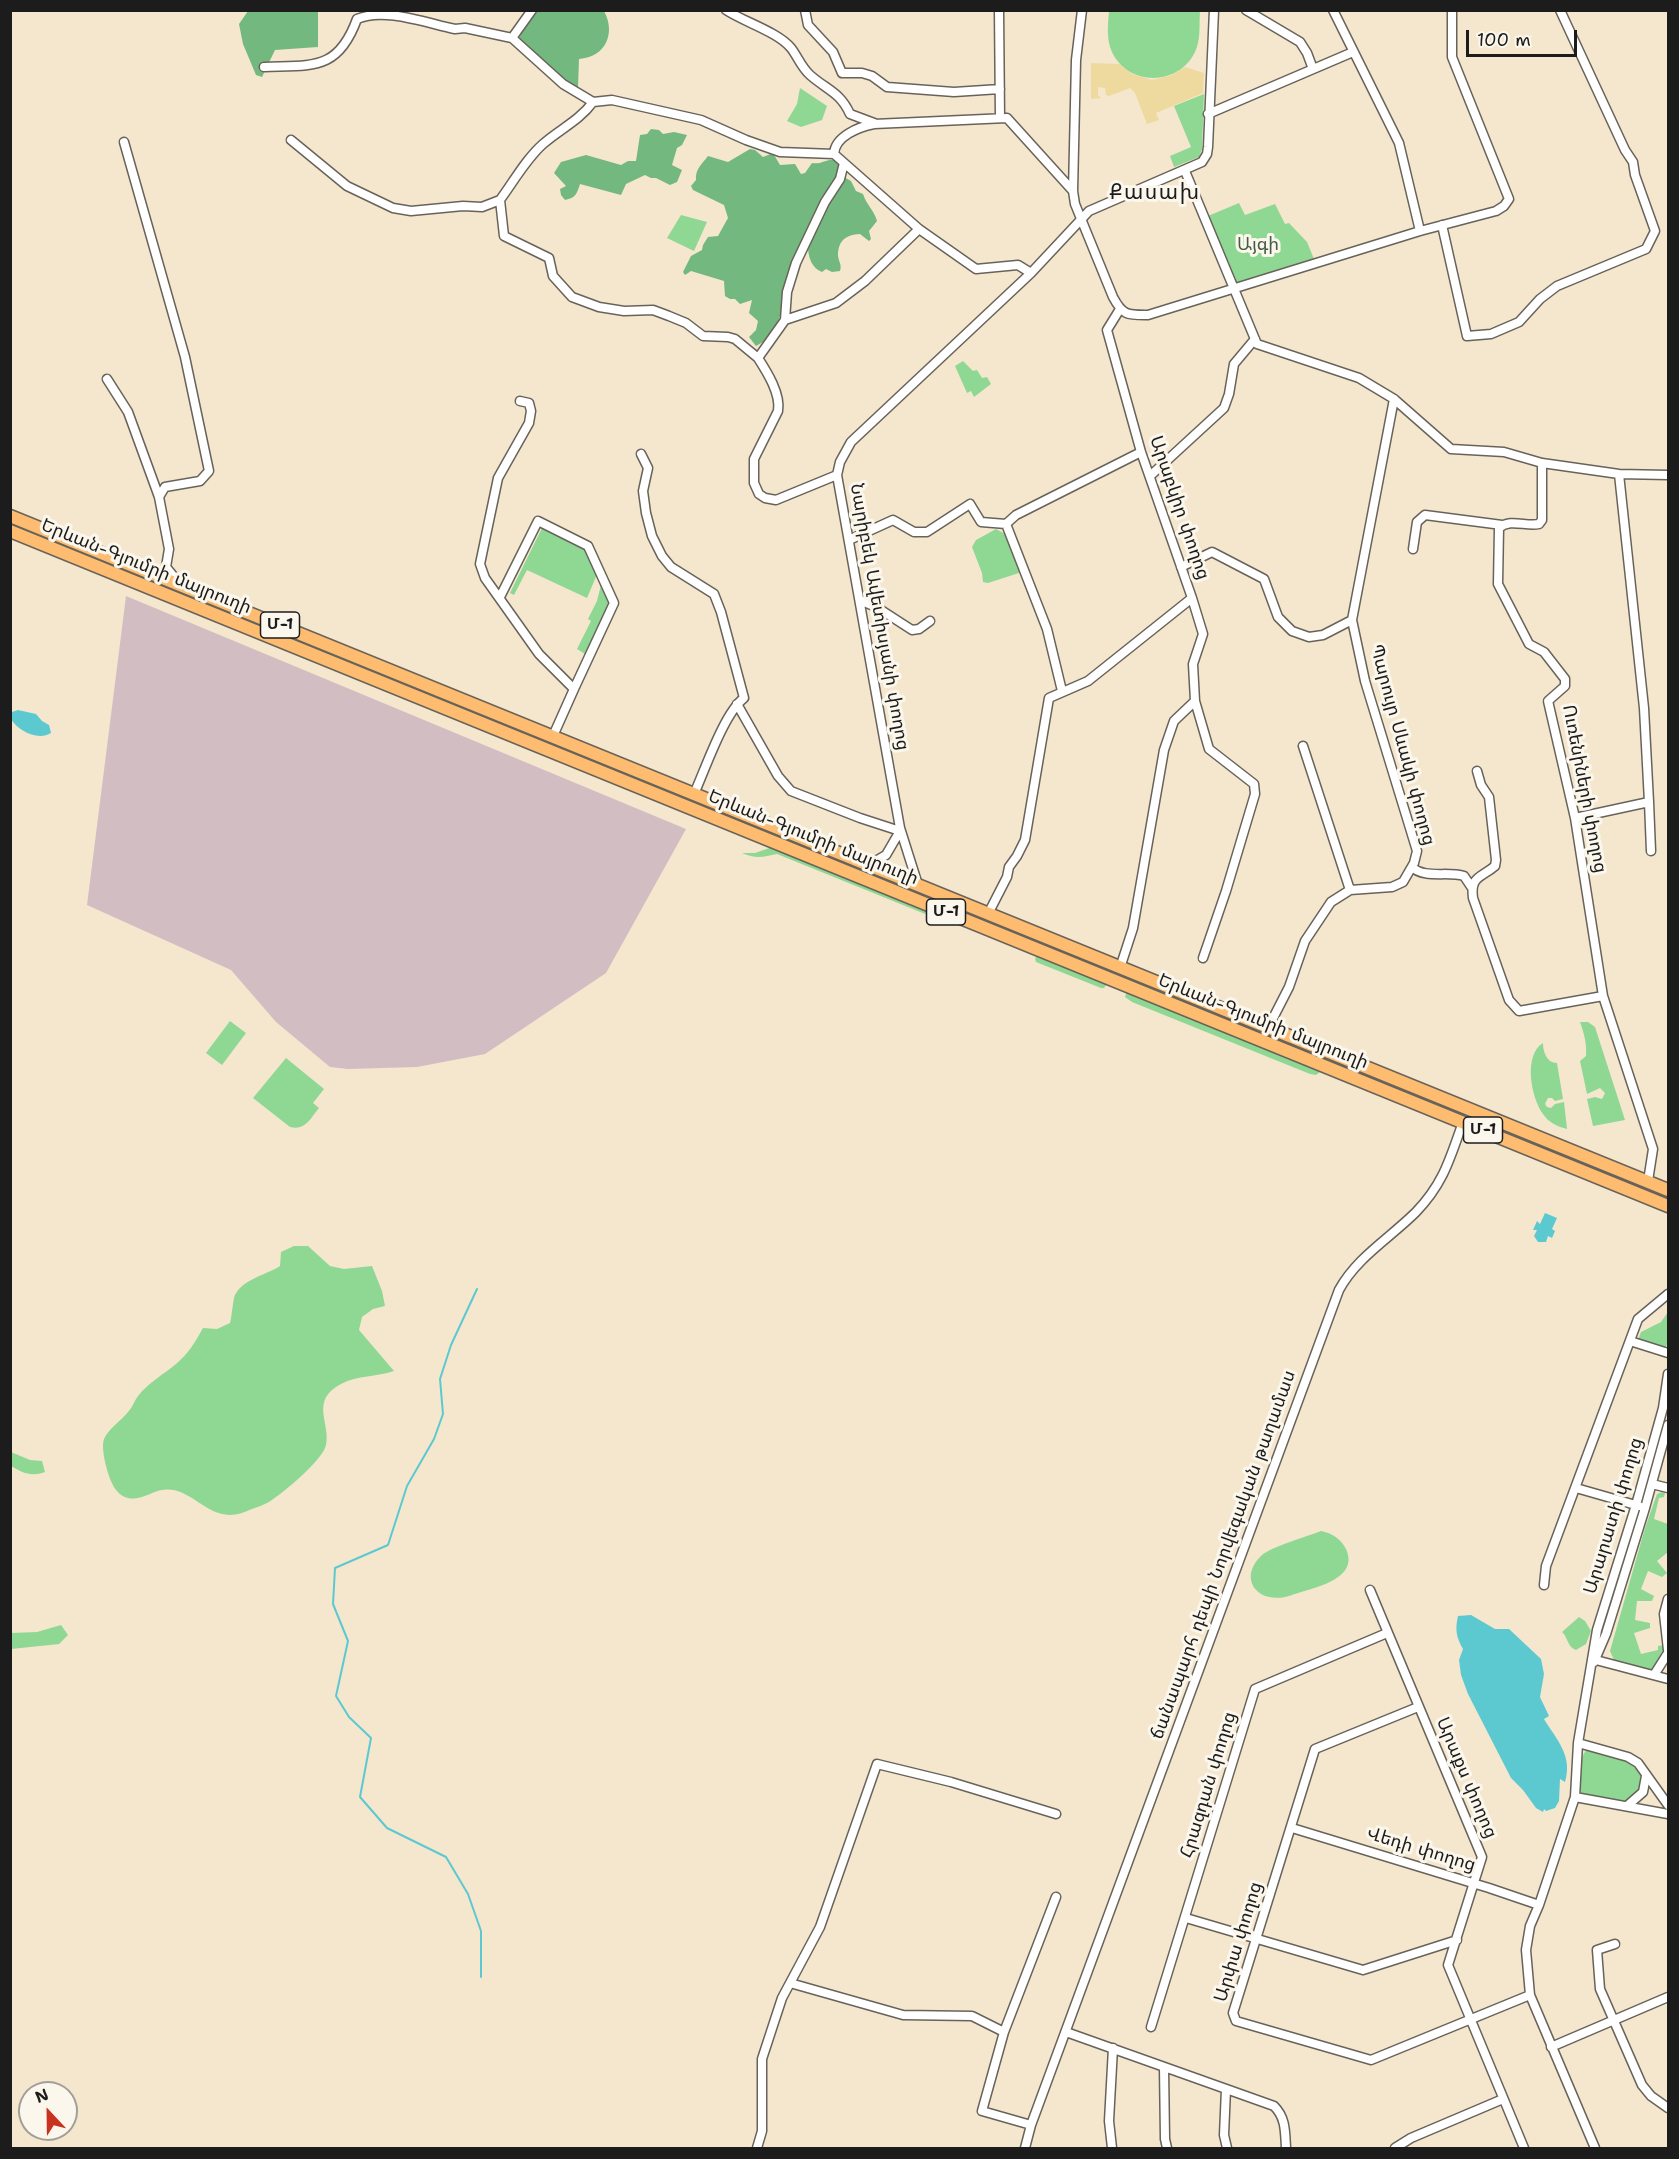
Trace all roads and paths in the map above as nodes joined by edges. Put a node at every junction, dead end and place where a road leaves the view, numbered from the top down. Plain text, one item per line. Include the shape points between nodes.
1 (532, 10) edge
2 (726, 10) edge
3 (805, 10) edge
4 (999, 10) edge
5 (1082, 10) edge
6 (1214, 10) edge
7 (1246, 10) edge
8 (1333, 10) edge
9 (1452, 10) edge
10 (1560, 10) edge
11 (512, 38) junction
12 (1353, 52) junction
13 (264, 66) dead end
14 (1313, 69) junction
15 (1000, 89) junction
16 (593, 102) junction
17 (1208, 114) junction
18 (1000, 118) junction
19 (874, 124) junction
20 (291, 140) dead end
21 (124, 142) dead end
22 (834, 154) junction
23 (844, 163) junction
24 (1185, 171) junction
25 (1073, 191) junction
26 (500, 200) junction
27 (1081, 221) junction
28 (1442, 225) junction
29 (918, 229) junction
30 (1420, 231) junction
31 (1031, 273) junction
32 (1234, 289) junction
33 (1120, 309) junction
34 (785, 320) junction
35 (1255, 339) junction
36 (758, 358) junction
37 (107, 379) dead end
38 (1394, 399) junction
39 (520, 401) dead end
40 (1141, 452) junction
41 (641, 454) dead end
42 (1542, 462) junction
43 (1619, 474) junction
44 (837, 475) junction
45 (1668, 475) edge
46 (1150, 476) junction
47 (159, 497) junction
48 (10, 516) edge
49 (1006, 524) junction
50 (1502, 525) junction
51 (10, 531) edge
52 (849, 540) junction
53 (1413, 549) dead end
54 (1181, 567) junction
55 (182, 585) junction
56 (500, 597) junction
57 (1192, 598) junction
58 (860, 600) junction
59 (1352, 620) junction
60 (930, 621) dead end
61 (574, 689) junction
62 (1062, 691) junction
63 (1195, 702) junction
64 (737, 704) junction
65 (551, 735) junction
66 (1303, 746) dead end
67 (544, 748) junction
68 (1477, 771) dead end
69 (694, 794) junction
70 (1649, 802) junction
71 (1575, 818) junction
72 (900, 831) junction
73 (1652, 851) dead end
74 (869, 865) junction
75 (1412, 867) junction
76 (918, 885) junction
77 (1472, 888) junction
78 (1350, 890) junction
79 (988, 914) junction
80 (1203, 958) dead end
81 (1119, 968) junction
82 (1604, 996) junction
83 (1268, 1028) junction
84 (1353, 1063) junction
85 (1347, 1076) junction
86 (1463, 1122) junction
87 (1623, 1172) junction
88 (1647, 1181) junction
89 (1618, 1184) junction
90 (1668, 1190) edge
91 (1668, 1206) edge
92 (1668, 1294) edge
93 (1630, 1341) junction
94 (1668, 1353) edge
95 (1668, 1374) edge
96 (1668, 1425) edge
97 (1652, 1484) junction
98 (1576, 1488) junction
99 (1668, 1488) edge
100 (1636, 1505) junction
101 (1645, 1508) junction
102 (1544, 1585) dead end
103 (1370, 1590) dead end
104 (1668, 1599) edge
105 (1387, 1633) junction
106 (1668, 1651) edge
107 (1593, 1662) junction
108 (1654, 1675) junction
109 (1668, 1679) edge
110 (1418, 1707) junction
111 (1578, 1743) junction
112 (1646, 1775) junction
113 (1575, 1797) junction
114 (1668, 1805) edge
115 (1627, 1806) junction
116 (1056, 1814) dead end
117 (1668, 1814) edge
118 (1292, 1828) junction
119 (1474, 1884) junction
120 (1056, 1897) dead end
121 (1539, 1905) junction
122 (1186, 1918) junction
123 (1256, 1939) junction
124 (1457, 1940) junction
125 (1615, 1944) dead end
126 (790, 1983) junction
127 (1530, 1995) junction
128 (1668, 1997) edge
129 (1470, 2020) junction
130 (1614, 2021) junction
131 (1151, 2027) dead end
132 (1004, 2032) junction
133 (1066, 2032) junction
134 (1551, 2047) junction
135 (1113, 2048) junction
136 (1164, 2067) junction
137 (1226, 2089) junction
138 (1503, 2099) junction
139 (1668, 2108) edge
140 (1031, 2125) junction
141 (757, 2148) edge
142 (1025, 2148) edge
143 (1112, 2148) edge
144 (1167, 2148) edge
145 (1227, 2148) edge
146 (1286, 2148) edge
147 (1395, 2148) edge
148 (1524, 2148) edge
149 (1595, 2148) edge

1 - 11 street
2 - 19 street via 791,48 801,66 837,94 850,114
3 - 15 street via 808,25 833,52 842,73 872,76 886,87 954,92
4 - 15 street
5 - 25 street via 1076,60
6 - 17 street
7 - 14 street via 1300,42
8 - 12 street
9 - 28 street via 1452,57 1509,199 1496,211
10 - 28 street via 1633,162 1654,231 1646,249 1557,286 1519,322 1491,334 1467,336
11 - 13 street via 368,14 357,19 342,50 323,63
11 - 16 street via 563,84
12 - 14 street
12 - 30 street via 1399,143
14 - 17 street
15 - 18 street
16 - 22 street via 612,100 701,120 780,152
16 - 26 street via 532,154
17 - 24 street, Նարիբեկ Ավետիսյանի փողոց via 1207,154 1202,162
18 - 19 street
18 - 25 street via 1007,118
19 - 22 street via 843,138
20 - 26 street via 347,186 393,208 411,211 482,207
21 - 47 street via 185,357 209,471 200,481 165,487
22 - 23 street
23 - 29 street
23 - 34 street via 840,179 825,201 793,269
24 - 27 street, Նարիբեկ Ավետիսյանի փողոց via 1089,211
24 - 32 street
25 - 27 street
26 - 36 street via 504,236 549,258 553,276 572,297 599,308 653,310 686,323 703,336 735,339
27 - 31 street, Նարիբեկ Ավետիսյանի փողոց
27 - 33 street
28 - 30 street
29 - 31 street via 976,269 1018,265
29 - 34 street via 865,281 836,303
30 - 32 street
31 - 44 street, Նարիբեկ Ավետիսյանի փողոց via 851,442
32 - 33 street via 1148,315 1128,315
32 - 35 street
33 - 40 street, Արաբկիր փողոց via 1107,330
34 - 36 street
35 - 38 street via 1257,344 1359,378
35 - 46 street via 1234,364 1224,408
36 - 44 street via 779,405 754,459 754,483 759,494 776,500
37 - 47 street via 128,412
38 - 42 street via 1451,449 1504,452
38 - 59 street, Պարույր Սևակի փողոց
39 - 56 street via 530,404 529,423 498,478 480,564
40 - 46 street, Արաբկիր փողոց
40 - 49 street via 1016,515
41 - 64 street via 648,468 643,491 652,536 671,567 714,594 744,698
42 - 43 street
42 - 50 street via 1542,520 1534,525
43 - 45 street
43 - 70 street via 1644,708
44 - 52 street, Նարիբեկ Ավետիսյանի փողոց
46 - 54 street, Արաբկիր փողոց
47 - 55 street via 169,549 166,567
48 - 55 highway, Երևան-Գյումրի մայրուղի / Մ-1
49 - 52 street via 981,522 970,504 927,532 914,532 893,520
49 - 62 street via 1047,629
50 - 53 street via 1425,515 1417,522
50 - 71 street, Ուռենիների փողոց via 1498,584 1529,644 1544,652 1565,679 1565,686 1548,701
51 - 67 highway, Երևան-Գյումրի մայրուղի / Մ-1
52 - 58 street, Նարիբեկ Ավետիսյանի փողոց
54 - 57 street, Արաբկիր փողոց
54 - 59 street via 1212,552 1264,579 1278,617 1292,631 1310,637 1323,635
55 - 65 highway, Երևան-Գյումրի մայրուղի / Մ-1
56 - 61 street via 539,654
56 - 61 street via 538,521 588,546 614,603
57 - 62 street, Արաբկիր փողոց via 1088,681
57 - 63 street via 1203,634 1193,664
58 - 60 street via 912,630
58 - 72 street, Նարիբեկ Ավետիսյանի փողոց
59 - 75 street, Պարույր Սևակի փողոց via 1365,681 1417,851
61 - 65 street
62 - 79 street via 1049,698 1024,840
63 - 80 street via 1209,749 1254,784 1255,794
63 - 81 street via 1174,721 1164,750 1133,928
64 - 69 street
64 - 72 street via 778,776 791,791
65 - 67 highway
65 - 69 highway, Երևան-Գյումրի մայրուղի / Մ-1
66 - 78 street
67 - 85 highway, Երևան-Գյումրի մայրուղի / Մ-1
68 - 77 street via 1489,797 1496,860 1495,867 1474,881
69 - 74 highway, Երևան-Գյումրի մայրուղի / Մ-1
70 - 71 street
70 - 73 street
71 - 82 street, Ուռենիների փողոց
72 - 74 street via 886,855
72 - 76 street, Նարիբեկ Ավետիսյանի փողոց
74 - 76 highway, Երևան-Գյումրի մայրուղի / Մ-1
75 - 77 street via 1422,873 1460,874
75 - 78 street, Պարույր Սևակի փողոց via 1403,882 1392,887
76 - 79 highway, Երևան-Գյումրի մայրուղի / Մ-1
77 - 82 street via 1504,988 1519,1011
78 - 83 street via 1331,902 1305,941 1289,987
79 - 81 highway, Երևան-Գյումրի մայրուղի / Մ-1
81 - 83 highway, Երևան-Գյումրի մայրուղի / Մ-1
82 - 88 street, Ուռենիների փողոց via 1653,1149
83 - 84 highway, Երևան-Գյումրի մայրուղի / Մ-1
84 - 85 highway
84 - 87 highway, Երևան-Գյումրի մայրուղի / Մ-1
85 - 86 highway, Երևան-Գյումրի մայրուղի / Մ-1
86 - 89 highway, Երևան-Գյումրի մայրուղի / Մ-1
86 - 133 street, ճանապարհ դեպի Նորվեգական թաղամաս via 1443,1178 1432,1194 1353,1268 1339,1290
87 - 88 highway, Երևան-Գյումրի մայրուղի / Մ-1
87 - 89 highway
88 - 90 highway, Երևան-Գյումրի մայրուղի / Մ-1
89 - 91 highway, Երևան-Գյումրի մայրուղի / Մ-1
92 - 93 street via 1638,1319
93 - 94 street
93 - 98 street
95 - 100 street, Արարատի փողոց via 1663,1408
96 - 97 street, Արարատի փողոց
97 - 99 street
97 - 101 street, Արարատի փողոց
98 - 100 street
98 - 102 street via 1546,1566
100 - 101 street
100 - 107 street, Արարատի փողոց via 1597,1630
101 - 107 street, Արարատի փողոց via 1606,1634
103 - 105 street, Արաքս փողոց
104 - 106 street via 1664,1614
105 - 110 street, Արաքս փողոց
105 - 122 street, Հրազդան փողոց via 1255,1689
106 - 108 street
107 - 108 street
107 - 111 street, Արարատի փողոց
108 - 109 street
110 - 118 street, Արփա փողոց via 1315,1749
110 - 119 street, Արաքս փողոց via 1482,1857
111 - 112 street via 1628,1757
111 - 113 street, Արարատի փողոց
112 - 114 street
112 - 115 street via 1643,1792
113 - 115 street
113 - 121 street, Արարատի փողոց
115 - 117 street
116 - 126 street via 877,1764 820,1927
118 - 119 street, Վեդի փողոց
118 - 123 street, Արփա փողոց
119 - 121 street, Վեդի փողոց
119 - 124 street, Արաքս փողոց
120 - 132 street
121 - 127 street, Արարատի փողոց via 1526,1950
122 - 123 street
122 - 131 street, Հրազդան փողոց
123 - 124 street via 1363,1970
123 - 129 street, Արփա փողոց via 1233,2013 1236,2020 1371,2060
124 - 129 street, Արաքս փողոց via 1448,1965
125 - 130 street via 1597,1950 1599,1989
126 - 132 street via 903,2014 972,2016
126 - 141 street via 762,2059 762,2131
127 - 129 street, Արփա փողոց
127 - 134 street, Արարատի փողոց
128 - 130 street
129 - 138 street, Արաքս փողոց
130 - 134 street
130 - 139 street via 1642,2085
132 - 140 street via 982,2111
133 - 135 street
133 - 140 street, ճանապարհ դեպի Նորվեգական թաղամաս
134 - 149 street, Արարատի փողոց
135 - 136 street
135 - 143 street via 1109,2121
136 - 137 street
136 - 144 street
137 - 145 street
137 - 146 street via 1274,2106 1285,2125
138 - 147 street
138 - 148 street, Արաքս փողոց
140 - 142 street, ճանապարհ դեպի Նորվեգական թաղամաս

